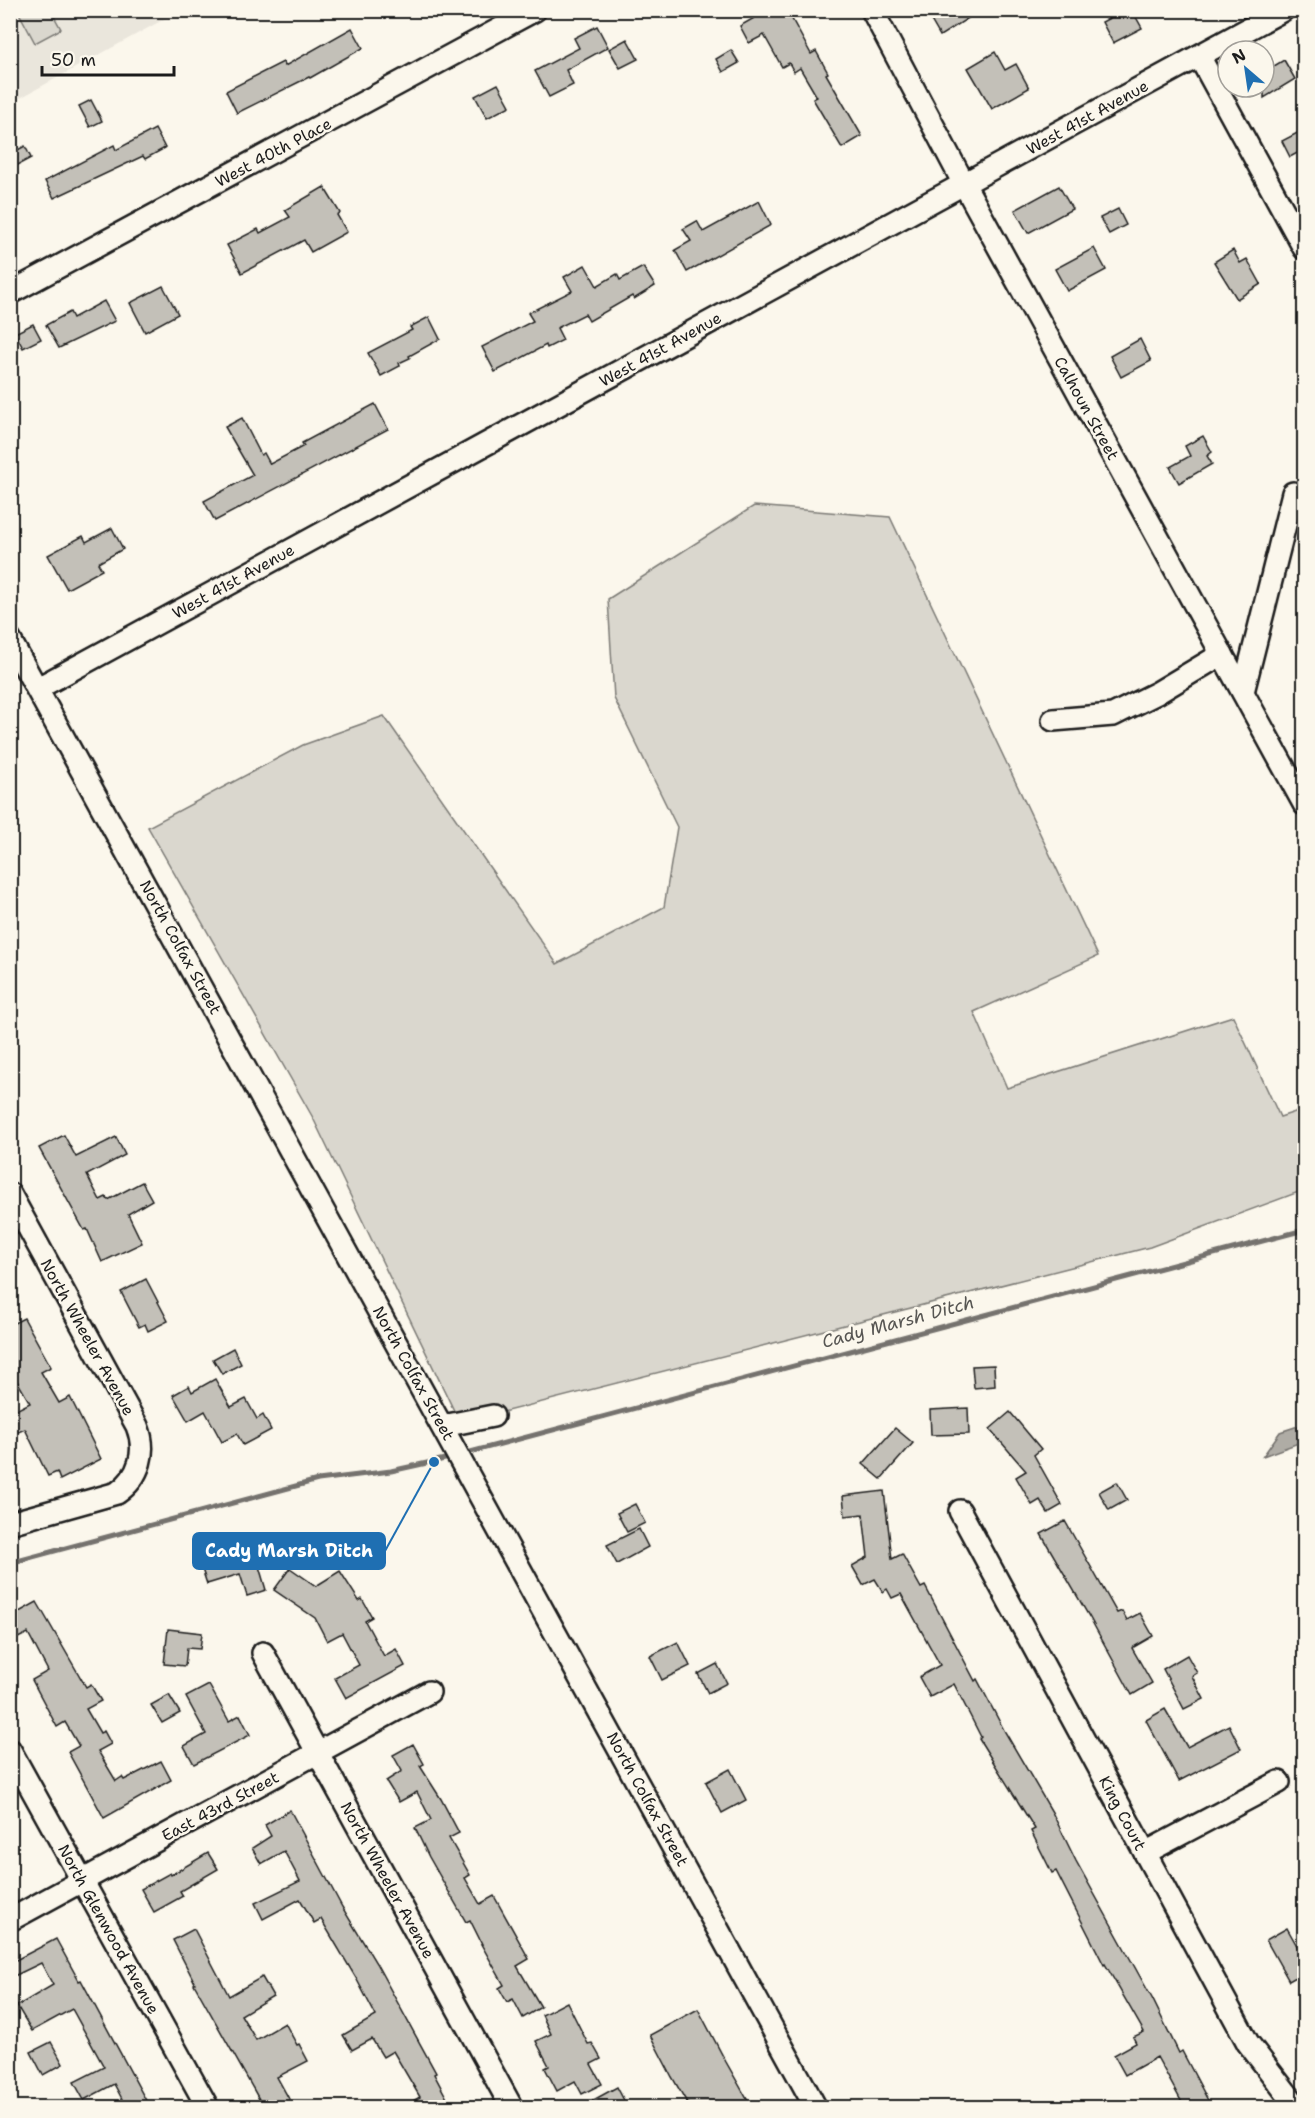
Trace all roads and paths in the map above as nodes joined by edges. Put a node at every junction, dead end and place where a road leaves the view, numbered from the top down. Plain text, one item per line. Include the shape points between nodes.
1 (535, 10) edge
2 (872, 10) edge
3 (1283, 10) edge
4 (1199, 56) junction
5 (964, 184) junction
6 (1305, 248) edge
7 (10, 293) edge
8 (1293, 493) dead end
9 (10, 640) edge
10 (1222, 654) junction
11 (38, 688) junction
12 (1243, 692) junction
13 (1053, 720) dead end
14 (1305, 804) edge
15 (10, 1194) edge
16 (493, 1416) dead end
17 (452, 1424) junction
18 (960, 1511) dead end
19 (10, 1523) edge
20 (263, 1653) dead end
21 (429, 1692) dead end
22 (10, 1750) edge
23 (318, 1753) junction
24 (1279, 1782) dead end
25 (1145, 1853) junction
26 (83, 1881) junction
27 (10, 1920) edge
28 (208, 2108) edge
29 (512, 2108) edge
30 (816, 2108) edge
31 (1298, 2108) edge

1 - 7 street, West 40th Place
2 - 5 street, Calhoun Street
3 - 4 street, West 41st Avenue
4 - 5 street, West 41st Avenue
4 - 6 street
5 - 10 street, Calhoun Street
5 - 11 street, West 41st Avenue
8 - 12 street
9 - 11 street, North Colfax Street
10 - 12 street, Calhoun Street
10 - 13 street via 1113,715
11 - 17 street, North Colfax Street via 431,1404
12 - 14 street, Calhoun Street
15 - 19 street, North Wheeler Avenue via 137,1425 142,1445 136,1473 117,1493
16 - 17 street
17 - 30 street, North Colfax Street via 472,1479
18 - 25 street, King Court
20 - 23 street, North Wheeler Avenue
21 - 23 street, East 43rd Street
22 - 26 street, North Glenwood Avenue
23 - 26 street, East 43rd Street
23 - 29 street, North Wheeler Avenue
24 - 25 street
25 - 31 street, King Court via 1248,2043
26 - 27 street, East 43rd Street
26 - 28 street, North Glenwood Avenue

